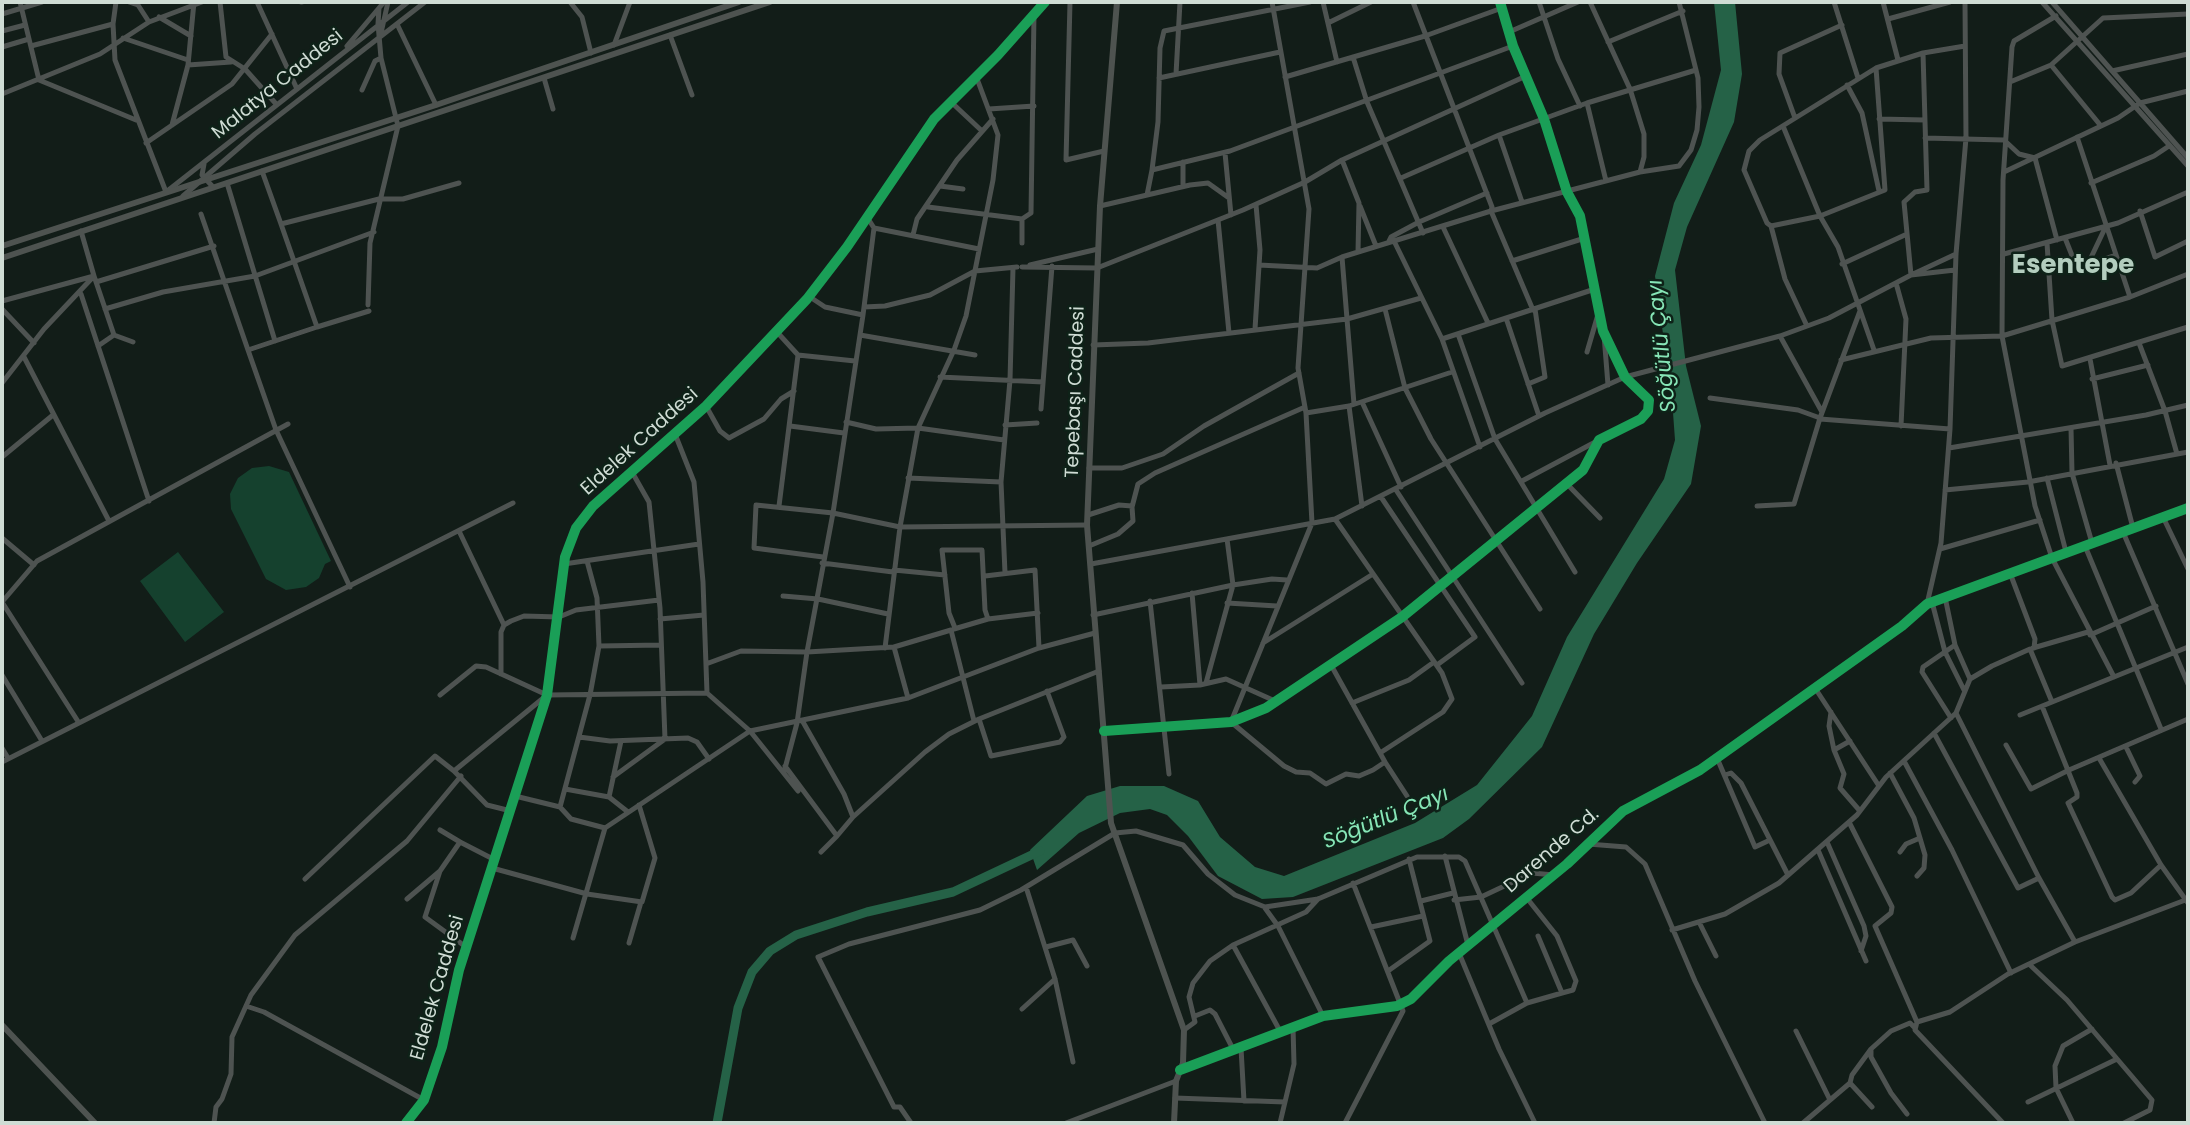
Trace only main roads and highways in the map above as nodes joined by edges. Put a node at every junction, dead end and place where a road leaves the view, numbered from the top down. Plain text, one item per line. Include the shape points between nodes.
1 (739, 2) edge
2 (768, 2) edge
3 (1117, 2) edge
4 (397, 122) junction
5 (2, 246) edge
6 (2, 258) edge
7 (2, 1025) edge
8 (95, 1123) edge
9 (1174, 1123) edge

1 - 4 main road
2 - 4 main road
3 - 9 main road, Tepebaşı Caddesi via 1100,206 1087,525 1111,823 1184,1030
4 - 5 main road
4 - 6 main road
7 - 8 main road

